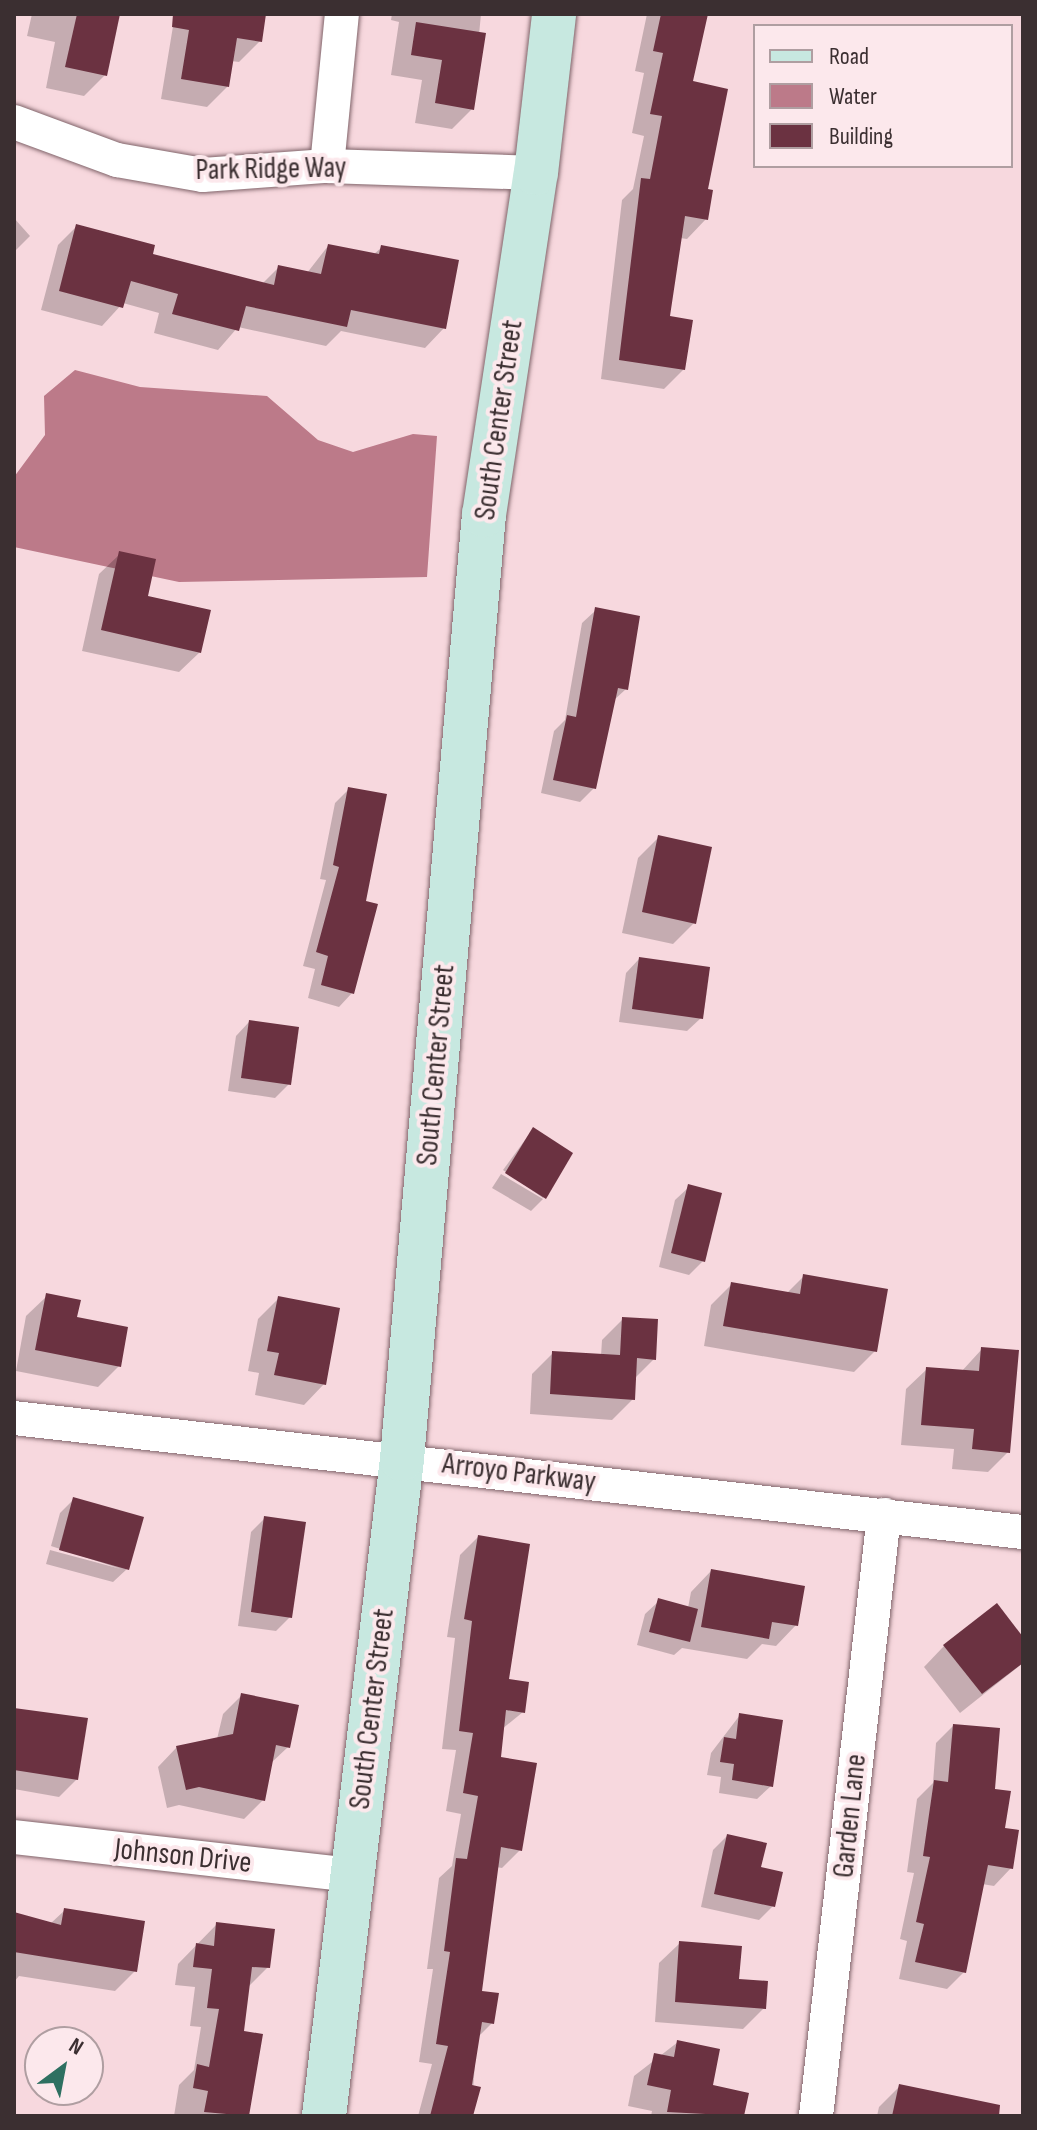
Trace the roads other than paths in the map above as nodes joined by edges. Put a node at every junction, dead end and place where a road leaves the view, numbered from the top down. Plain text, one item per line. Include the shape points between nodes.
1 (342, 14) edge
2 (554, 14) edge
3 (14, 122) edge
4 (327, 166) junction
5 (536, 173) junction
6 (14, 1418) edge
7 (402, 1459) junction
8 (884, 1515) junction
9 (1023, 1532) edge
10 (14, 1837) edge
11 (352, 1875) junction
12 (324, 2116) edge
13 (816, 2116) edge

1 - 4 street
2 - 5 street, South Center Street
3 - 4 street, Park Ridge Way via 117,160 203,175
4 - 5 street, Park Ridge Way
5 - 7 street, South Center Street via 484,515
6 - 7 street, Arroyo Parkway
7 - 8 street, Arroyo Parkway
7 - 11 street, South Center Street
8 - 9 street, Arroyo Parkway
8 - 13 street, Garden Lane
10 - 11 street, Johnson Drive
11 - 12 street, South Center Street

